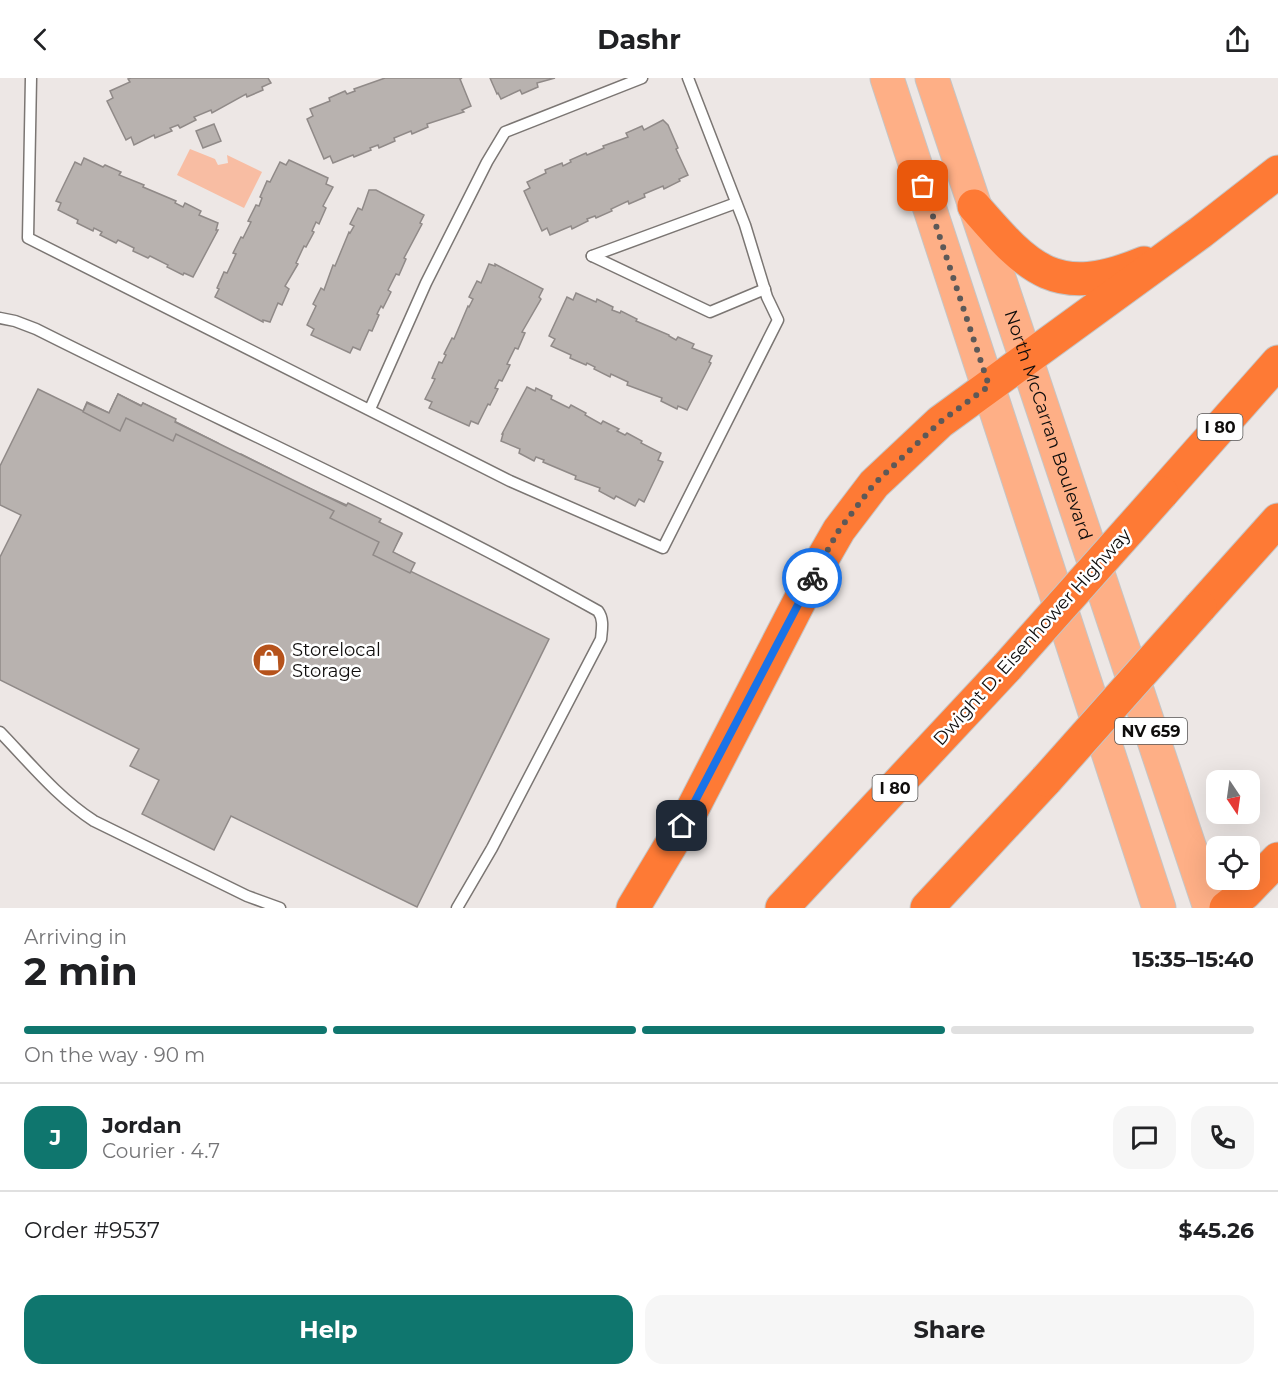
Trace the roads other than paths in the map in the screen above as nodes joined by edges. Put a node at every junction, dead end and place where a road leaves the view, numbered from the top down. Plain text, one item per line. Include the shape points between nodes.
1 (31, 78) edge
2 (642, 78) edge
3 (688, 78) edge
4 (887, 78) edge
5 (932, 78) edge
6 (1278, 172) edge
7 (736, 203) junction
8 (974, 206) junction
9 (1201, 232) junction
10 (765, 289) junction
11 (0, 318) edge
12 (1026, 360) junction
13 (1278, 362) edge
14 (989, 386) junction
15 (370, 409) junction
16 (1278, 520) edge
17 (0, 732) edge
18 (1278, 860) edge
19 (280, 908) edge
20 (457, 908) edge
21 (633, 908) edge
22 (782, 908) edge
23 (927, 908) edge
24 (1159, 908) edge
25 (1210, 908) edge
26 (1226, 908) edge

1 - 15 lane via 28,238
2 - 15 lane via 505,132 426,283
3 - 7 lane
4 - 14 main road, NV 659
5 - 8 main road, North McCarran Boulevard / NV 659
6 - 9 highway
7 - 10 lane
7 - 10 lane via 592,256 710,312
8 - 9 highway via 1019,253 1048,273 1068,280 1091,280 1142,264
8 - 12 main road, North McCarran Boulevard / NV 659
9 - 12 highway
10 - 15 lane via 778,320 663,548 510,481
11 - 20 lane via 36,329 541,579 598,611 600,639
12 - 14 highway
12 - 25 main road, North McCarran Boulevard / NV 659
13 - 22 highway, Dwight D. Eisenhower Highway / I 80, bridge via 1007,667
14 - 21 highway via 940,422 874,484 839,530 693,808
14 - 24 main road, NV 659
16 - 23 highway, bridge
17 - 19 lane via 55,791 94,820 247,896
18 - 26 highway

